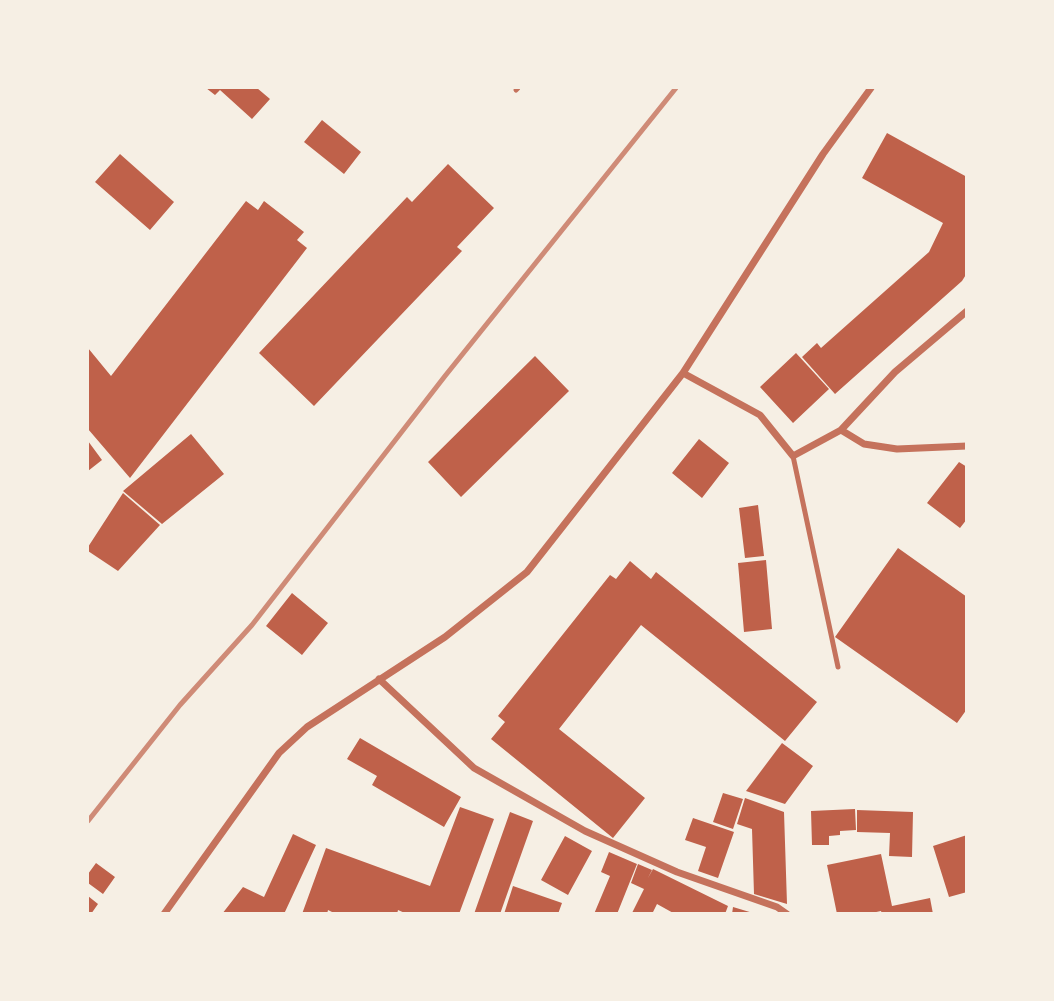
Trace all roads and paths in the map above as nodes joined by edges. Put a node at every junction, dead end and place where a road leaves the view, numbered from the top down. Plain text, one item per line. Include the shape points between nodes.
1 (871, 88) edge
2 (967, 311) edge
3 (683, 373) junction
4 (841, 430) junction
5 (967, 446) edge
6 (793, 456) junction
7 (838, 667) dead end
8 (379, 679) junction
9 (164, 914) edge
10 (787, 914) edge

1 - 3 street via 823,154
2 - 4 street via 895,372
3 - 6 street via 760,415
3 - 8 street via 527,572 445,637
4 - 5 street via 864,444 897,449
4 - 6 street
6 - 7 lane
8 - 9 street via 307,727 279,753
8 - 10 street via 474,768 585,831

